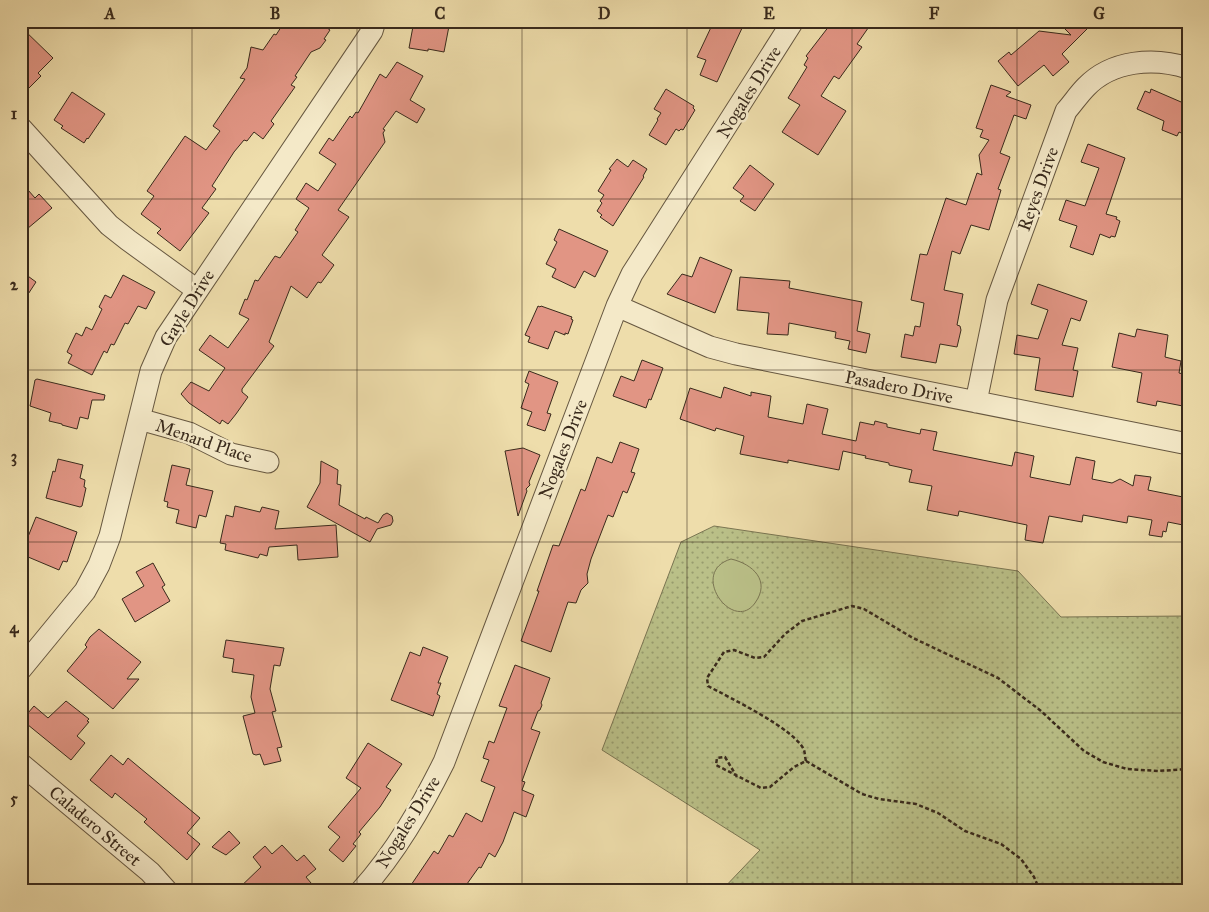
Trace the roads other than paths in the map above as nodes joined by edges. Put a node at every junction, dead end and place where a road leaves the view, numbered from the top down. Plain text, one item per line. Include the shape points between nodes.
1 (375, 21) edge
2 (793, 21) edge
3 (1188, 68) edge
4 (21, 128) edge
5 (197, 290) junction
6 (617, 306) junction
7 (976, 402) junction
8 (139, 419) junction
9 (1188, 444) edge
10 (268, 462) dead end
11 (21, 669) edge
12 (21, 764) edge
13 (167, 891) edge
14 (361, 891) edge

1 - 5 street, Gayle Drive via 372,31
2 - 6 street, Nogales Drive via 632,274
3 - 7 street, Reyes Drive via 1156,61 1116,67 1086,86 1066,111 997,300
4 - 5 street via 109,224
5 - 8 street, Gayle Drive via 166,337 151,371
6 - 7 street, Pasadero Drive via 710,347 736,354
6 - 14 street, Nogales Drive via 444,762 428,795 384,866
7 - 9 street, Pasadero Drive
8 - 10 street, Menard Place via 189,433 231,454
8 - 11 street, Gayle Drive via 110,536 99,565 85,591
12 - 13 street, Caladero Street via 150,872

